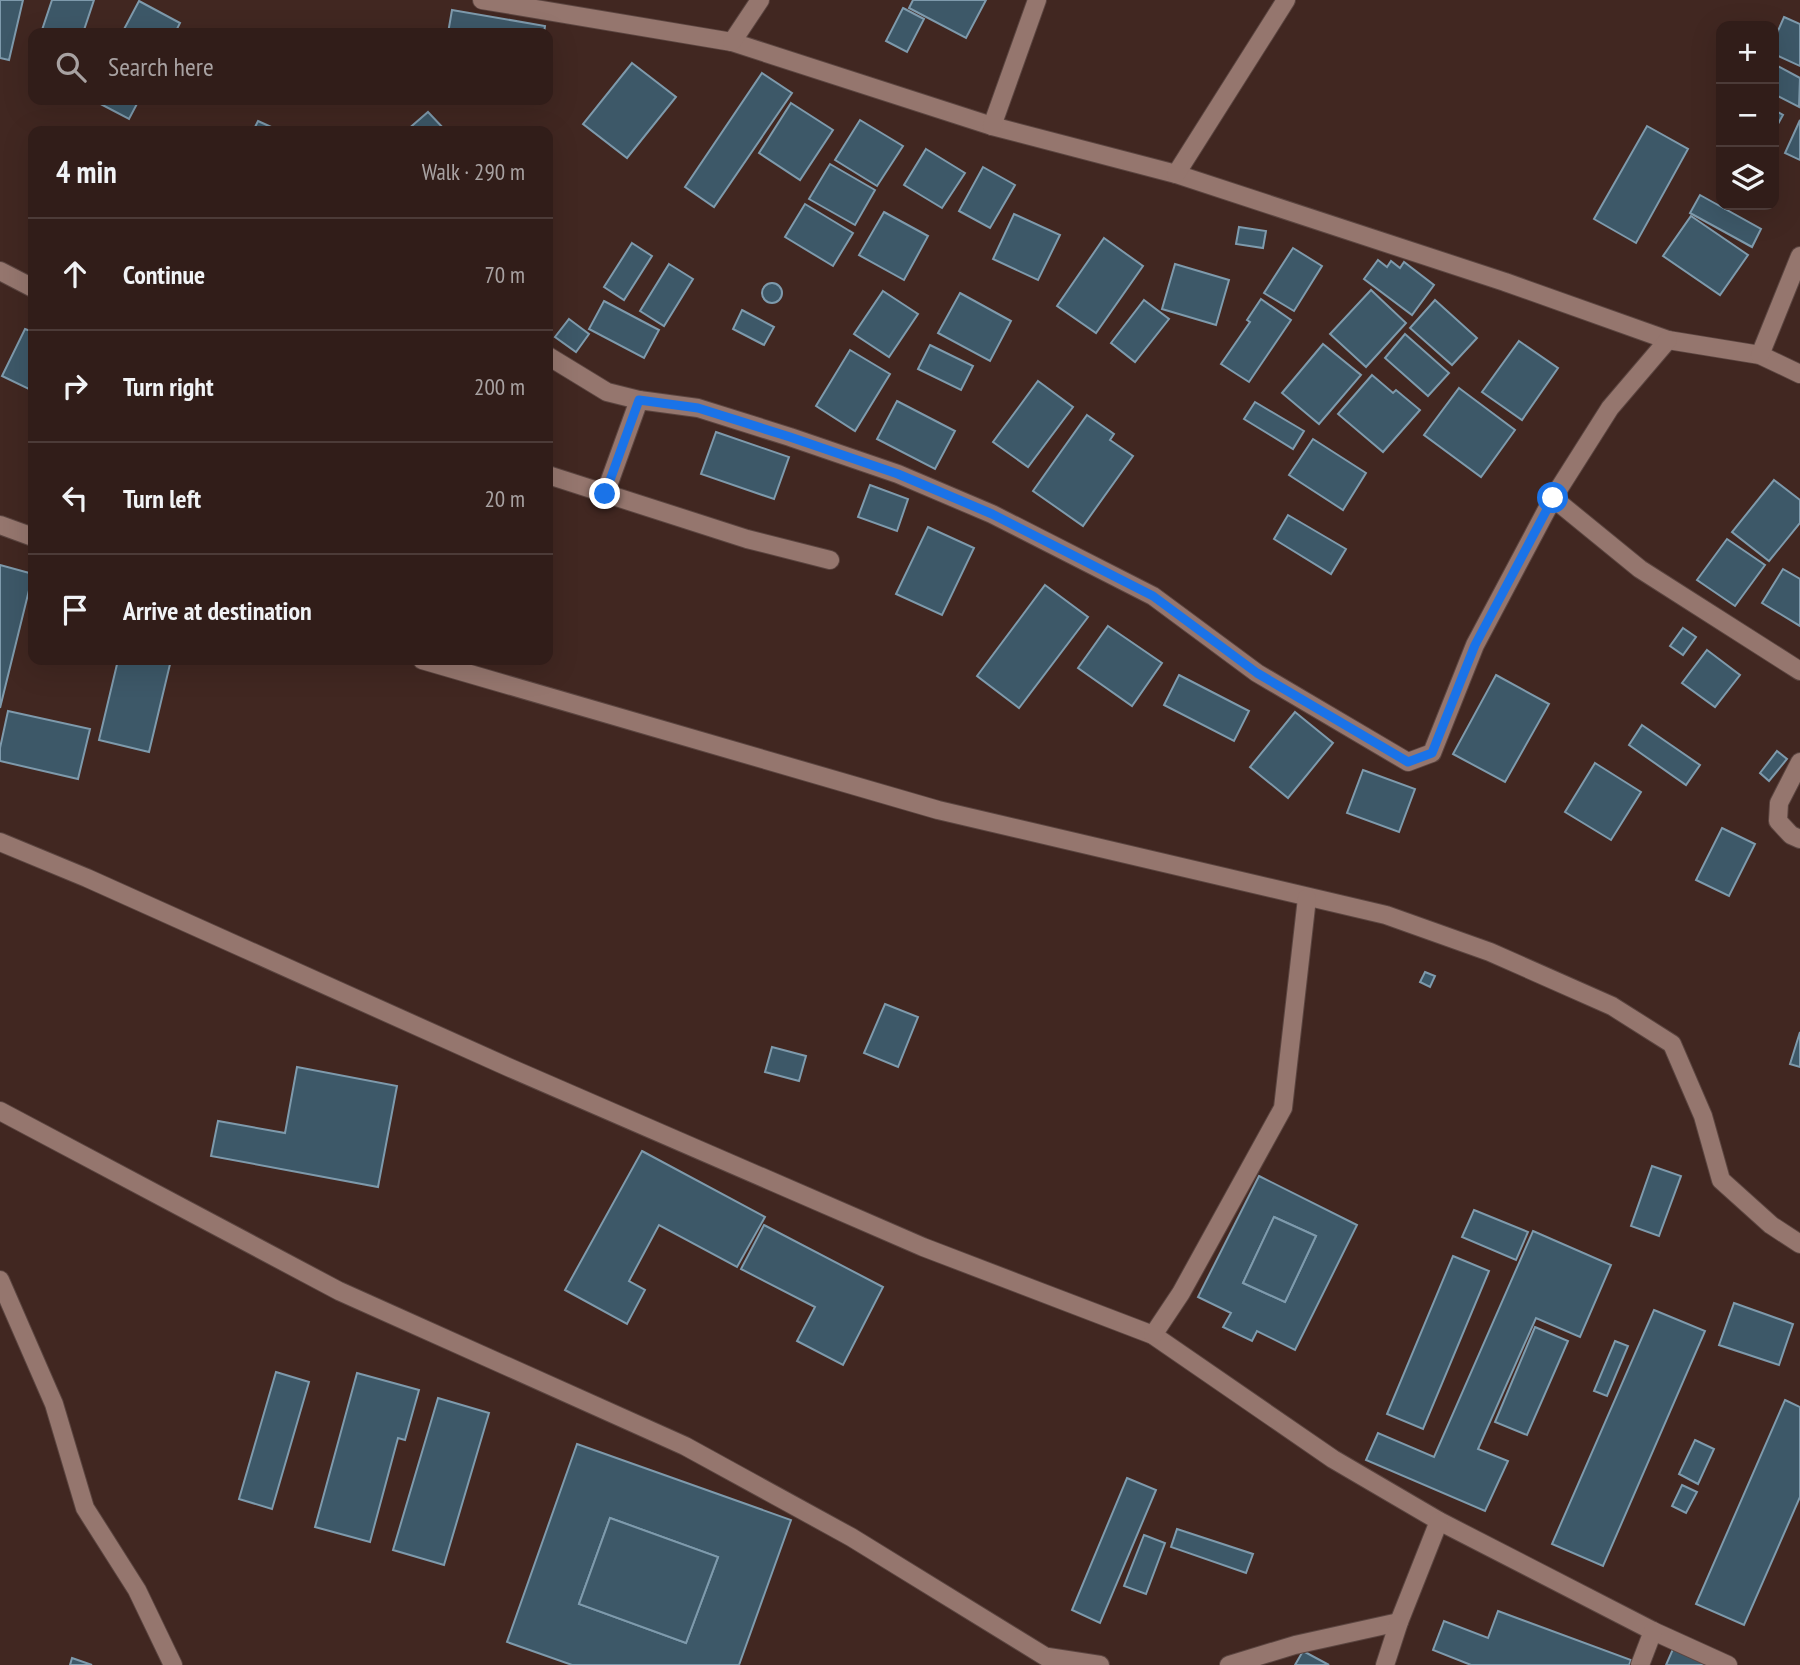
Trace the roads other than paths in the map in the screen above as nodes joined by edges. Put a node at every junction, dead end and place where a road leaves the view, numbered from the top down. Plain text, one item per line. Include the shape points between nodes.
1 (482, 0) edge
2 (761, 0) edge
3 (1037, 0) edge
4 (1286, 0) edge
5 (732, 42) junction
6 (992, 126) junction
7 (1176, 174) junction
8 (1800, 256) edge
9 (0, 271) edge
10 (28, 285) edge
11 (1668, 340) junction
12 (1760, 355) junction
13 (553, 359) edge
14 (1800, 374) edge
15 (639, 400) junction
16 (553, 477) edge
17 (605, 494) junction
18 (1553, 498) junction
19 (0, 526) edge
20 (28, 535) edge
21 (830, 560) dead end
22 (439, 665) edge
23 (1800, 671) edge
24 (1800, 762) edge
25 (1800, 839) edge
26 (0, 842) edge
27 (1307, 898) junction
28 (0, 1111) edge
29 (1800, 1244) edge
30 (0, 1280) edge
31 (1153, 1335) junction
32 (1439, 1521) junction
33 (1399, 1622) junction
34 (1653, 1631) junction
35 (1053, 1661) edge
36 (173, 1665) edge
37 (1100, 1665) edge
38 (1229, 1665) edge
39 (1385, 1665) edge
40 (1640, 1665) edge
41 (1728, 1665) edge

1 - 5 street
2 - 5 street
3 - 6 street
4 - 7 street
5 - 6 street
6 - 7 street
7 - 11 street
8 - 12 street
9 - 10 street
11 - 12 street
11 - 18 street via 1610,408
12 - 14 street
13 - 15 street via 607,392
15 - 17 street
15 - 18 street via 698,408 790,437 898,474 992,514 1153,596 1257,673 1408,762 1432,753 1475,645
16 - 17 street
17 - 21 street
18 - 23 street via 1640,569
19 - 20 street
22 - 27 street via 938,810
24 - 25 street via 1779,803 1778,821
26 - 31 street via 923,1247
27 - 29 street via 1386,915 1490,952 1612,1006 1672,1044 1703,1116 1721,1180 1771,1226
27 - 31 street via 1283,1108
28 - 35 street via 339,1291 685,1446 851,1537
30 - 36 street via 54,1404 85,1508 137,1590
31 - 32 street via 1333,1459
32 - 33 street
32 - 34 street
33 - 38 street
33 - 39 street
34 - 40 street
34 - 41 street
35 - 37 street

